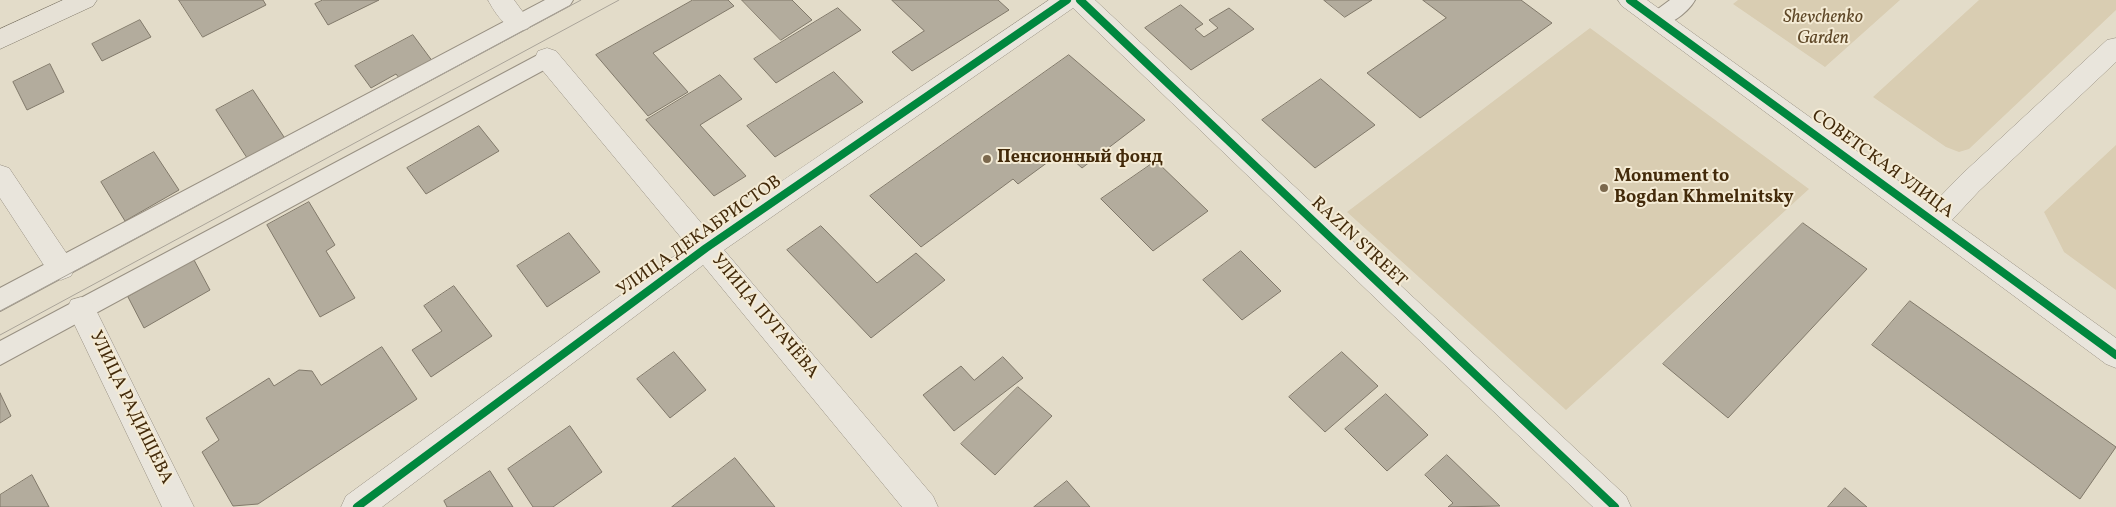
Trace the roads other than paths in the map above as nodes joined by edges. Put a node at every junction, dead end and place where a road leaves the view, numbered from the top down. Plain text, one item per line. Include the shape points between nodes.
1 (85, 0) edge
2 (500, 0) edge
3 (563, 0) edge
4 (1067, 0) edge
5 (1080, 0) edge
6 (1630, 0) edge
7 (1685, 0) edge
8 (1658, 20) junction
9 (520, 23) junction
10 (0, 40) edge
11 (2116, 47) edge
12 (547, 58) joint
13 (0, 176) edge
14 (1934, 221) junction
15 (706, 248) junction
16 (61, 268) junction
17 (0, 300) edge
18 (81, 309) junction
19 (0, 354) edge
20 (2116, 355) edge
21 (178, 507) edge
22 (356, 507) edge
23 (922, 507) edge
24 (1616, 507) edge

1 - 10 main road
2 - 9 street
3 - 9 lane
4 - 15 street, УЛИЦА ДЕКАБРИСТОВ
5 - 24 street, RAZIN STREET
6 - 8 street, СОВЕТСКАЯ УЛИЦА
7 - 8 lane
8 - 14 street, СОВЕТСКАЯ УЛИЦА
9 - 16 lane
11 - 14 street via 1970,182
12 - 15 street, УЛИЦА ПУГАЧЁВА
12 - 18 lane
13 - 16 street
14 - 20 street, СОВЕТСКАЯ УЛИЦА
15 - 22 street, УЛИЦА ДЕКАБРИСТОВ
15 - 23 street, УЛИЦА ПУГАЧЁВА
16 - 17 lane
18 - 19 lane
18 - 21 street, УЛИЦА РАДИЩЕВА

